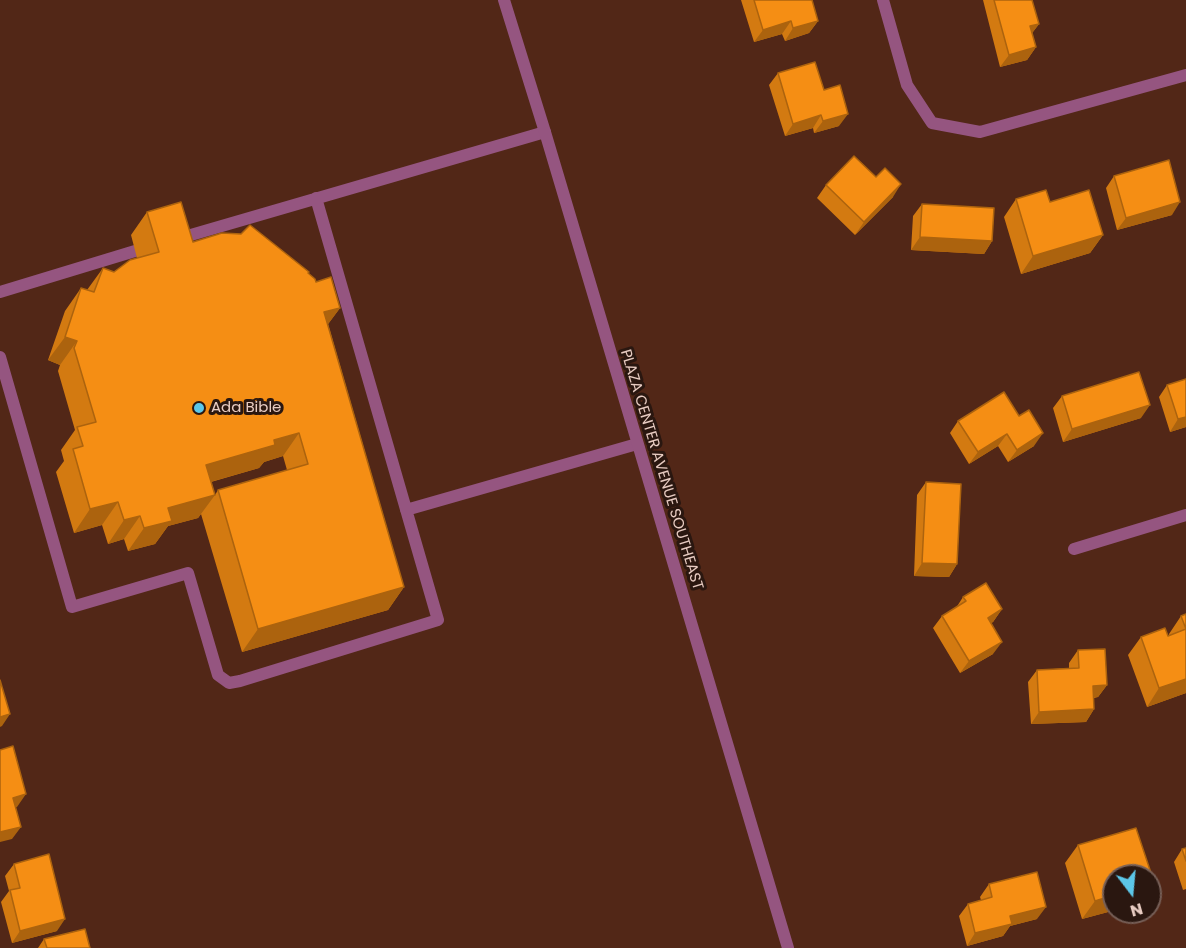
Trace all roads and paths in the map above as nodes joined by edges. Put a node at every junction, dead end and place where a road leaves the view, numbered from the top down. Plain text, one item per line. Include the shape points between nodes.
1 (504, 0) edge
2 (884, 0) edge
3 (1186, 75) edge
4 (545, 132) junction
5 (316, 198) junction
6 (169, 241) edge
7 (135, 251) dead end
8 (0, 292) edge
9 (0, 357) edge
10 (637, 444) junction
11 (406, 510) junction
12 (1186, 515) edge
13 (1074, 549) dead end
14 (788, 948) edge

1 - 4 street, PLAZA CENTER AVENUE SOUTHEAST
2 - 3 street via 908,85 932,123 980,132
4 - 5 street
4 - 10 street, PLAZA CENTER AVENUE SOUTHEAST
5 - 6 street
5 - 11 street
7 - 8 street
9 - 11 street via 72,606 188,573 218,675 229,682 438,620
10 - 11 street
10 - 14 street, PLAZA CENTER AVENUE SOUTHEAST
12 - 13 street

